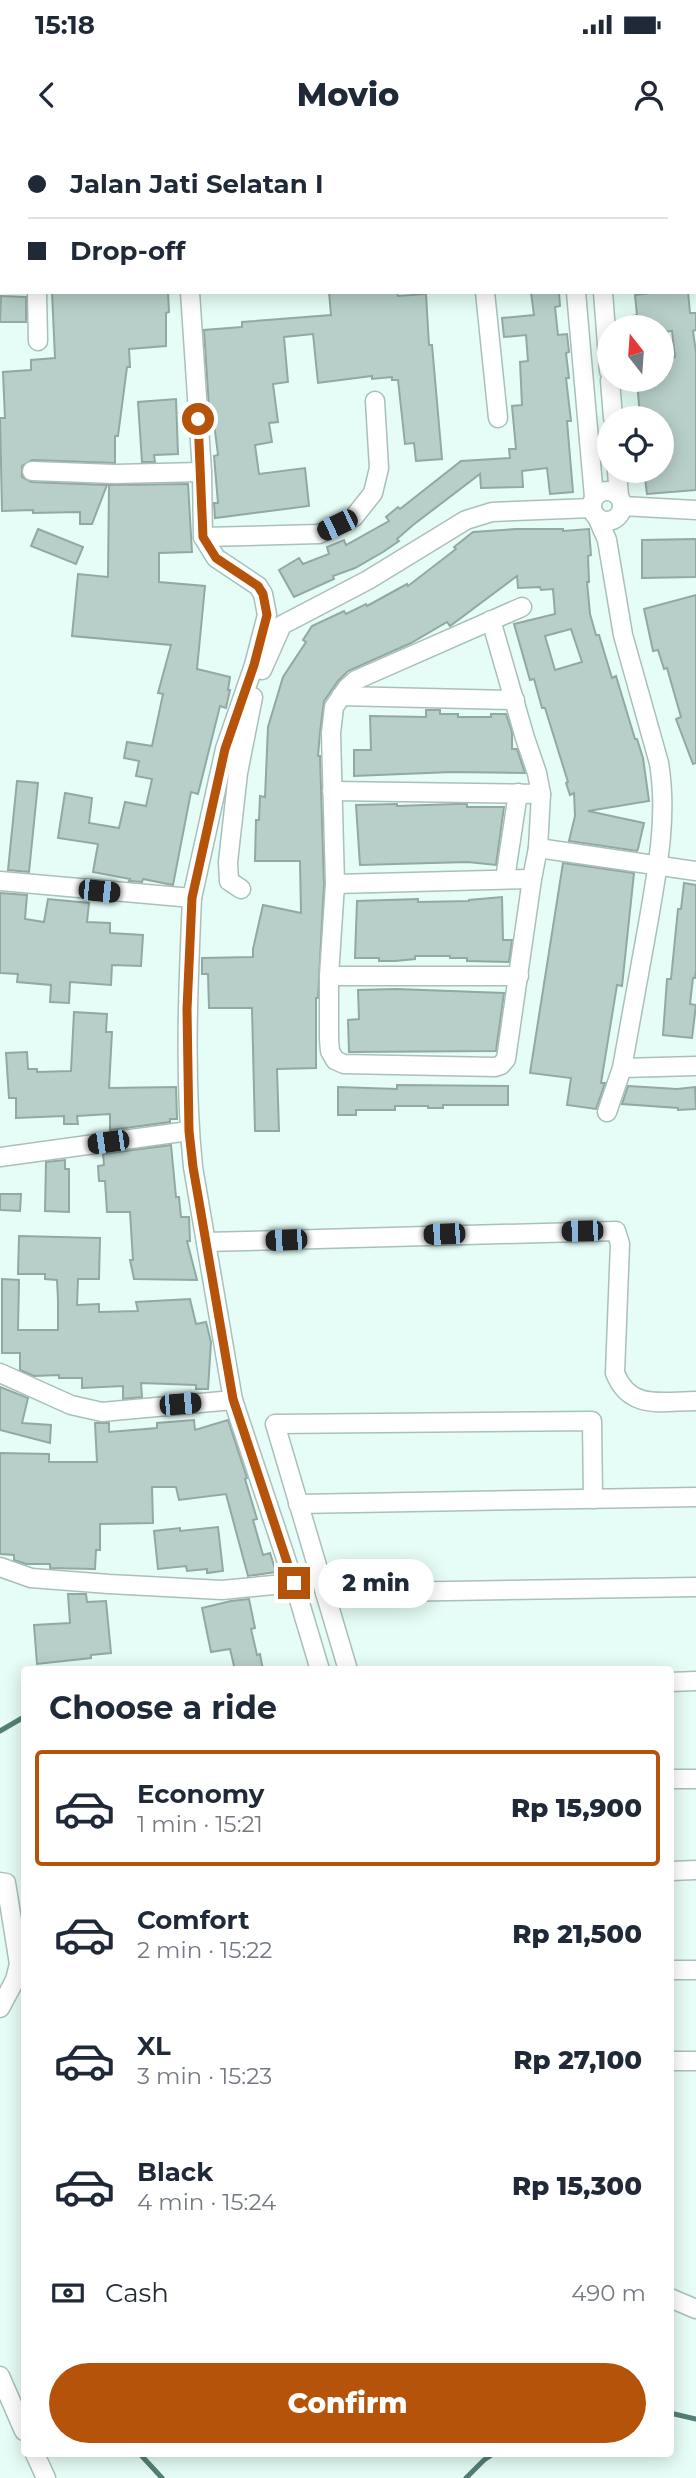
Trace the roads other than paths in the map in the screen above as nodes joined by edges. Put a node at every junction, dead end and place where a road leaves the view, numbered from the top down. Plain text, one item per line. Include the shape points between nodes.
1 (37, 294) edge
2 (190, 294) edge
3 (485, 294) edge
4 (576, 294) edge
5 (603, 294) edge
6 (605, 315) edge
7 (37, 341) dead end
8 (375, 401) dead end
9 (498, 418) dead end
10 (32, 471) dead end
11 (202, 472) junction
12 (618, 483) edge
13 (620, 506) junction
14 (594, 508) junction
15 (696, 510) edge
16 (203, 537) junction
17 (607, 540) junction
18 (522, 607) dead end
19 (491, 620) junction
20 (341, 696) junction
21 (515, 700) junction
22 (332, 792) junction
23 (518, 793) junction
24 (541, 793) junction
25 (538, 848) junction
26 (658, 865) junction
27 (696, 871) edge
28 (505, 879) junction
29 (531, 880) junction
30 (0, 881) edge
31 (335, 884) junction
32 (241, 889) dead end
33 (192, 898) junction
34 (329, 976) junction
35 (519, 976) junction
36 (696, 1066) edge
37 (622, 1068) junction
38 (607, 1112) dead end
39 (189, 1131) junction
40 (0, 1157) edge
41 (206, 1242) junction
42 (0, 1373) edge
43 (233, 1399) junction
44 (696, 1401) edge
45 (696, 1497) edge
46 (593, 1499) junction
47 (298, 1504) junction
48 (0, 1567) edge
49 (294, 1583) junction
50 (696, 1587) edge
51 (325, 1593) junction
52 (319, 1666) edge
53 (347, 1666) edge
54 (696, 1681) edge
55 (674, 1682) edge
56 (674, 1779) edge
57 (696, 1779) edge
58 (696, 1870) edge
59 (674, 1871) edge
60 (0, 1882) edge
61 (21, 1958) edge
62 (21, 1965) edge
63 (674, 1970) edge
64 (696, 1970) edge
65 (0, 2008) edge
66 (674, 2061) edge
67 (696, 2061) edge
68 (674, 2300) edge
69 (696, 2309) edge
70 (0, 2376) edge
71 (21, 2424) edge
72 (36, 2457) edge
73 (46, 2478) edge

1 - 7 street
2 - 11 street
3 - 9 street
4 - 14 street
5 - 6 street
8 - 16 street via 379,468 373,493 354,517 319,534
10 - 11 street
11 - 16 street
12 - 13 street
13 - 14 street via 608,521
13 - 14 street via 609,491 598,493
13 - 15 street
13 - 17 street
14 - 17 street
14 - 32 street via 492,512 467,520 282,625 257,682 239,773 228,862 229,881
16 - 33 street via 216,558 258,586 267,615 225,749
17 - 26 street via 623,635 663,785
18 - 19 street
19 - 20 street via 356,680
19 - 21 street
20 - 21 street
20 - 22 street via 332,721
21 - 24 street
22 - 23 street
22 - 31 street
23 - 24 street
23 - 28 street
24 - 25 street
25 - 26 street
25 - 29 street
26 - 27 street
26 - 37 street
28 - 29 street
28 - 31 street
29 - 35 street
30 - 33 street
31 - 34 street
33 - 39 street via 187,1009
34 - 35 street
34 - 35 street via 329,1039 335,1060 344,1064 495,1067 506,1059
36 - 37 street
37 - 38 street
39 - 40 street
39 - 41 street
41 - 43 street
41 - 44 street via 617,1231 615,1373 621,1388 634,1399
42 - 43 street via 71,1405 102,1412
43 - 49 street
45 - 46 street
46 - 47 street
46 - 47 street via 592,1420 275,1424
47 - 51 street
48 - 49 street via 31,1578 184,1588 222,1590
49 - 52 street
50 - 51 street
51 - 53 street
54 - 55 street
56 - 57 street
58 - 59 street
60 - 61 street via 6,1883
62 - 65 street
63 - 64 street
66 - 67 street
68 - 69 street
70 - 71 street
72 - 73 street

